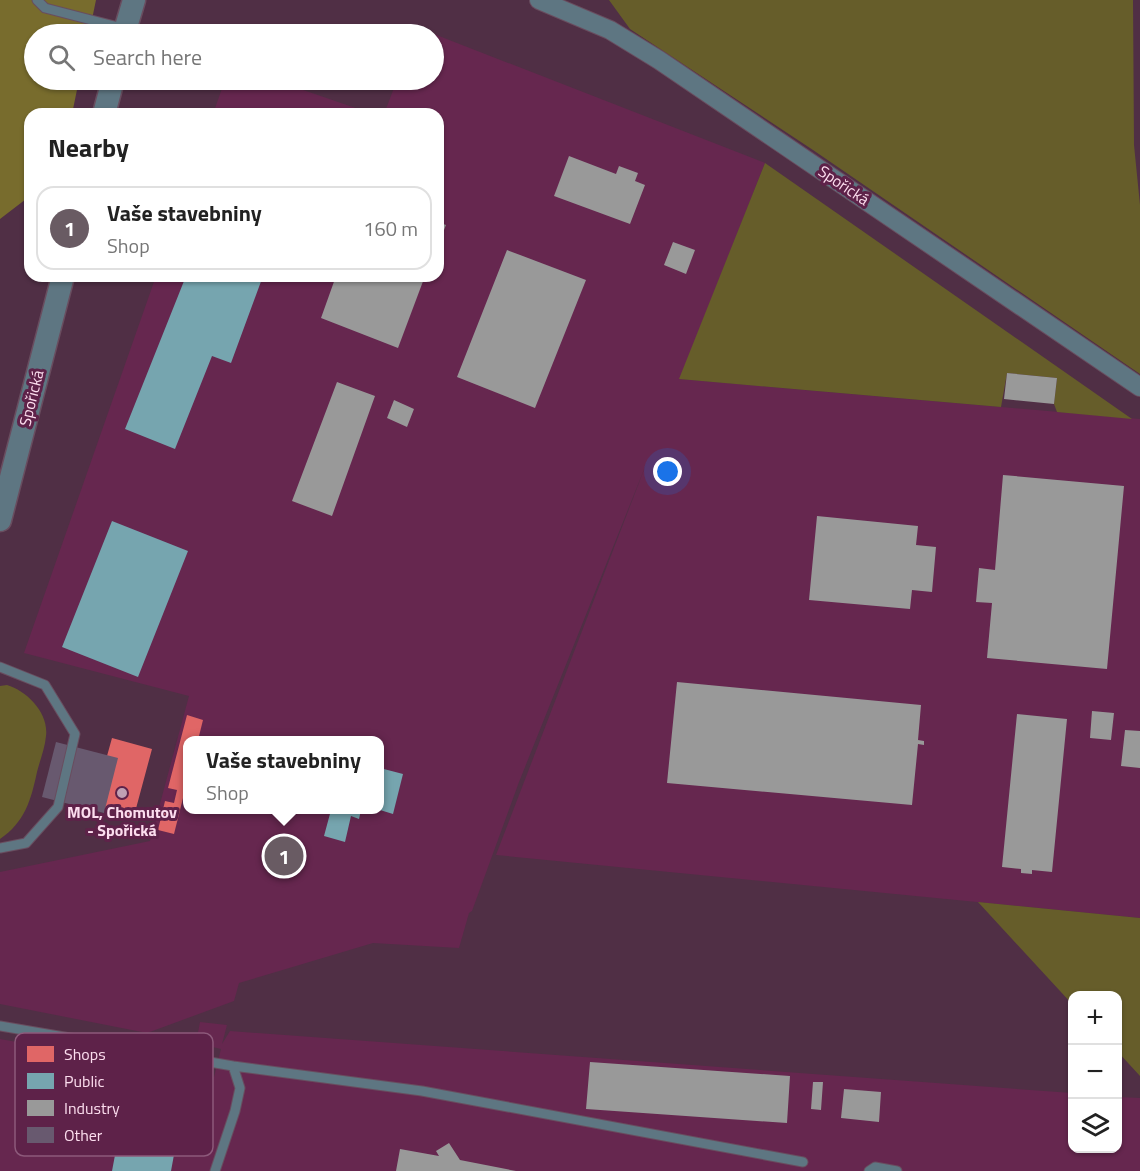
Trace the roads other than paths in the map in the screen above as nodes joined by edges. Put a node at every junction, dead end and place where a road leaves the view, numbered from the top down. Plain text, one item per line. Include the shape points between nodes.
1 (37, 0) edge
2 (134, 0) edge
3 (539, 0) edge
4 (98, 24) edge
5 (127, 24) edge
6 (110, 90) edge
7 (106, 108) edge
8 (61, 282) edge
9 (1140, 387) edge
10 (7, 465) edge
11 (0, 520) edge
12 (0, 667) edge
13 (0, 848) edge
14 (0, 1026) edge
15 (41, 1033) edge
16 (213, 1063) edge
17 (233, 1066) junction
18 (803, 1162) dead end
19 (215, 1171) edge
20 (869, 1171) edge
21 (897, 1171) edge

1 - 4 lane via 45,8
2 - 5 street
3 - 9 street, Spořická via 610,30 660,60
6 - 7 street
8 - 10 street, Spořická
10 - 11 street, Spořická
12 - 13 lane via 45,686 75,734 58,807 26,843
14 - 15 lane
16 - 17 lane
17 - 18 lane via 422,1091
17 - 19 lane via 240,1088
20 - 21 lane via 875,1167

